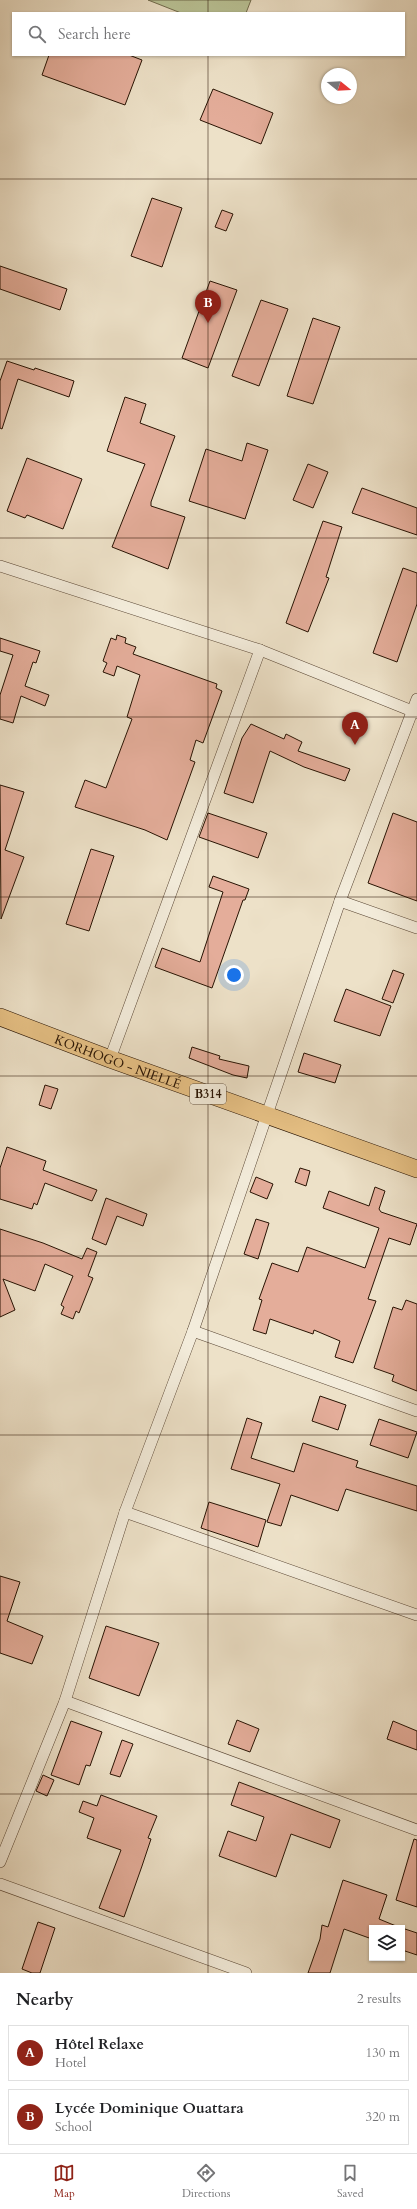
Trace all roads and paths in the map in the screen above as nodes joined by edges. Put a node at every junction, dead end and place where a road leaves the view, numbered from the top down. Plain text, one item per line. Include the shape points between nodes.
1 (0, 566) edge
2 (260, 650) junction
3 (417, 698) edge
4 (415, 712) edge
5 (340, 901) junction
6 (417, 928) edge
7 (0, 1017) edge
8 (110, 1059) junction
9 (266, 1115) junction
10 (417, 1169) edge
11 (193, 1331) junction
12 (417, 1411) edge
13 (126, 1512) junction
14 (417, 1615) edge
15 (65, 1701) junction
16 (417, 1830) edge
17 (0, 1862) edge
18 (0, 1884) edge
19 (246, 1973) edge

1 - 2 street
2 - 4 street
2 - 8 street
3 - 4 street
4 - 5 street
5 - 6 street
5 - 9 street
7 - 8 main road, KORHOGO - NIELLÉ / B314
8 - 9 main road, KORHOGO - NIELLÉ / B314
9 - 10 main road, KORHOGO - NIELLÉ / B314
9 - 11 street
11 - 12 street
11 - 13 street
13 - 14 street
13 - 15 street
15 - 16 street
15 - 17 street
18 - 19 street

